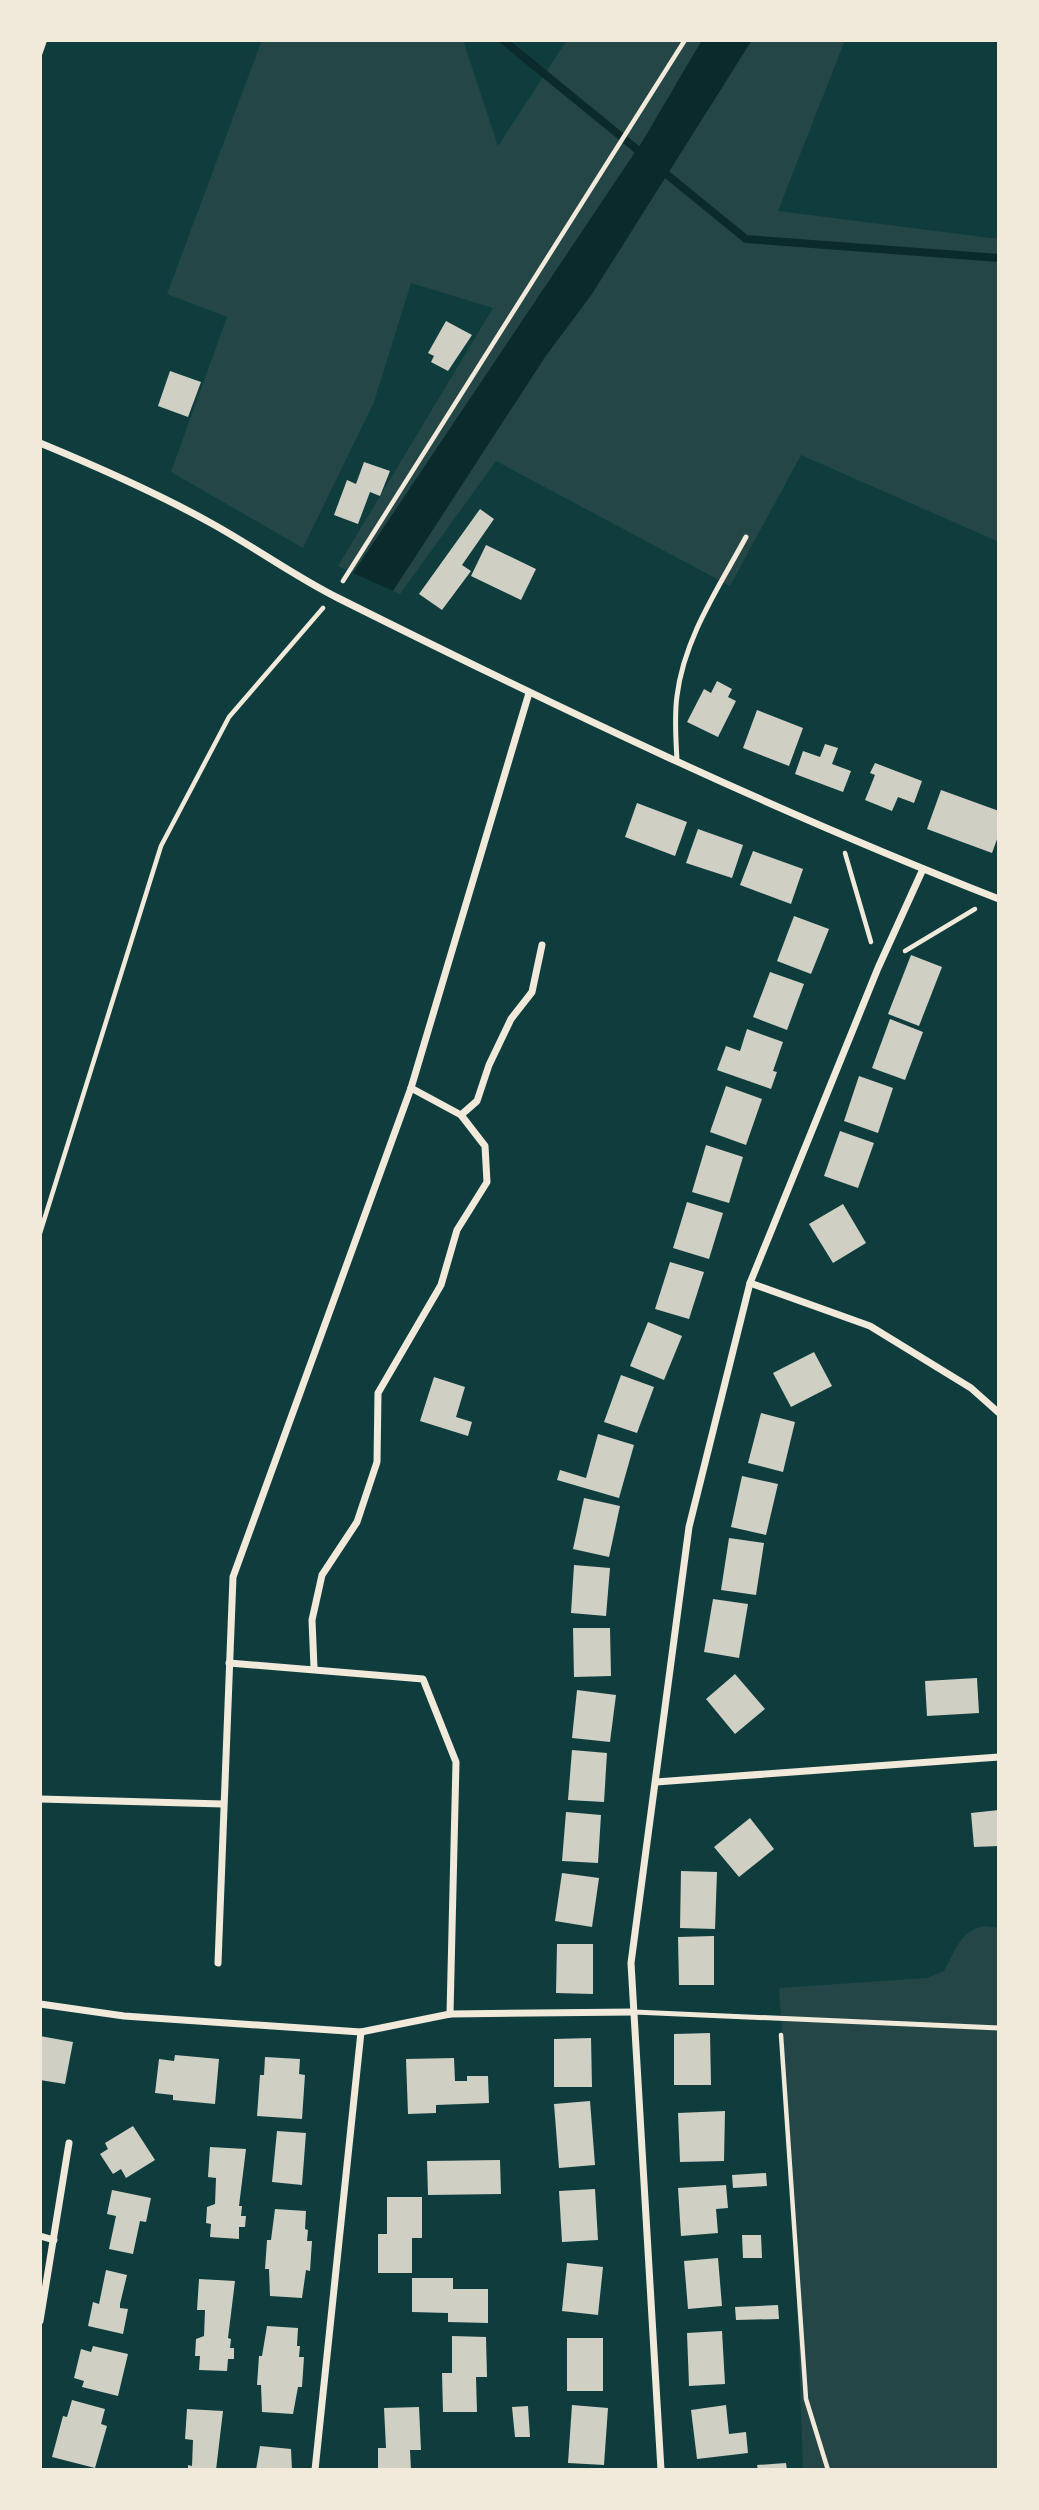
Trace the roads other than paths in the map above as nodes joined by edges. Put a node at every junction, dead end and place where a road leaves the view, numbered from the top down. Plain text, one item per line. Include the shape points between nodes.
1 (40, 443) edge
2 (746, 537) dead end
3 (529, 693) junction
4 (677, 761) junction
5 (923, 869) junction
6 (996, 898) edge
7 (542, 945) dead end
8 (411, 1088) junction
9 (461, 1115) junction
10 (750, 1283) junction
11 (999, 1413) edge
12 (229, 1663) junction
13 (313, 1668) junction
14 (999, 1757) edge
15 (656, 1782) junction
16 (40, 1799) edge
17 (223, 1804) junction
18 (218, 1963) dead end
19 (40, 2004) edge
20 (634, 2012) junction
21 (450, 2014) junction
22 (999, 2028) edge
23 (361, 2032) junction
24 (69, 2143) dead end
25 (40, 2236) edge
26 (54, 2240) junction
27 (40, 2321) edge
28 (315, 2470) edge
29 (661, 2470) edge

1 - 3 street via 135,484 334,596
2 - 4 lane via 696,631 683,667 677,696
3 - 4 street
3 - 8 street
4 - 5 street
5 - 6 street
5 - 10 street
7 - 9 street via 531,992 511,1020 477,1101
8 - 9 street
8 - 12 street via 233,1577
9 - 13 street via 485,1146 487,1182 457,1230 441,1284 378,1393 377,1462 357,1522 322,1575 312,1620
10 - 11 street via 870,1326 971,1388
10 - 15 street via 689,1527
12 - 13 street
12 - 17 street
13 - 21 street via 423,1679 456,1762
14 - 15 street
15 - 20 street via 631,1964
16 - 17 street
17 - 18 street
19 - 23 street via 124,2016
20 - 21 street
20 - 22 lane
20 - 29 street
21 - 23 street
23 - 28 street
24 - 26 street
25 - 26 street
26 - 27 street

